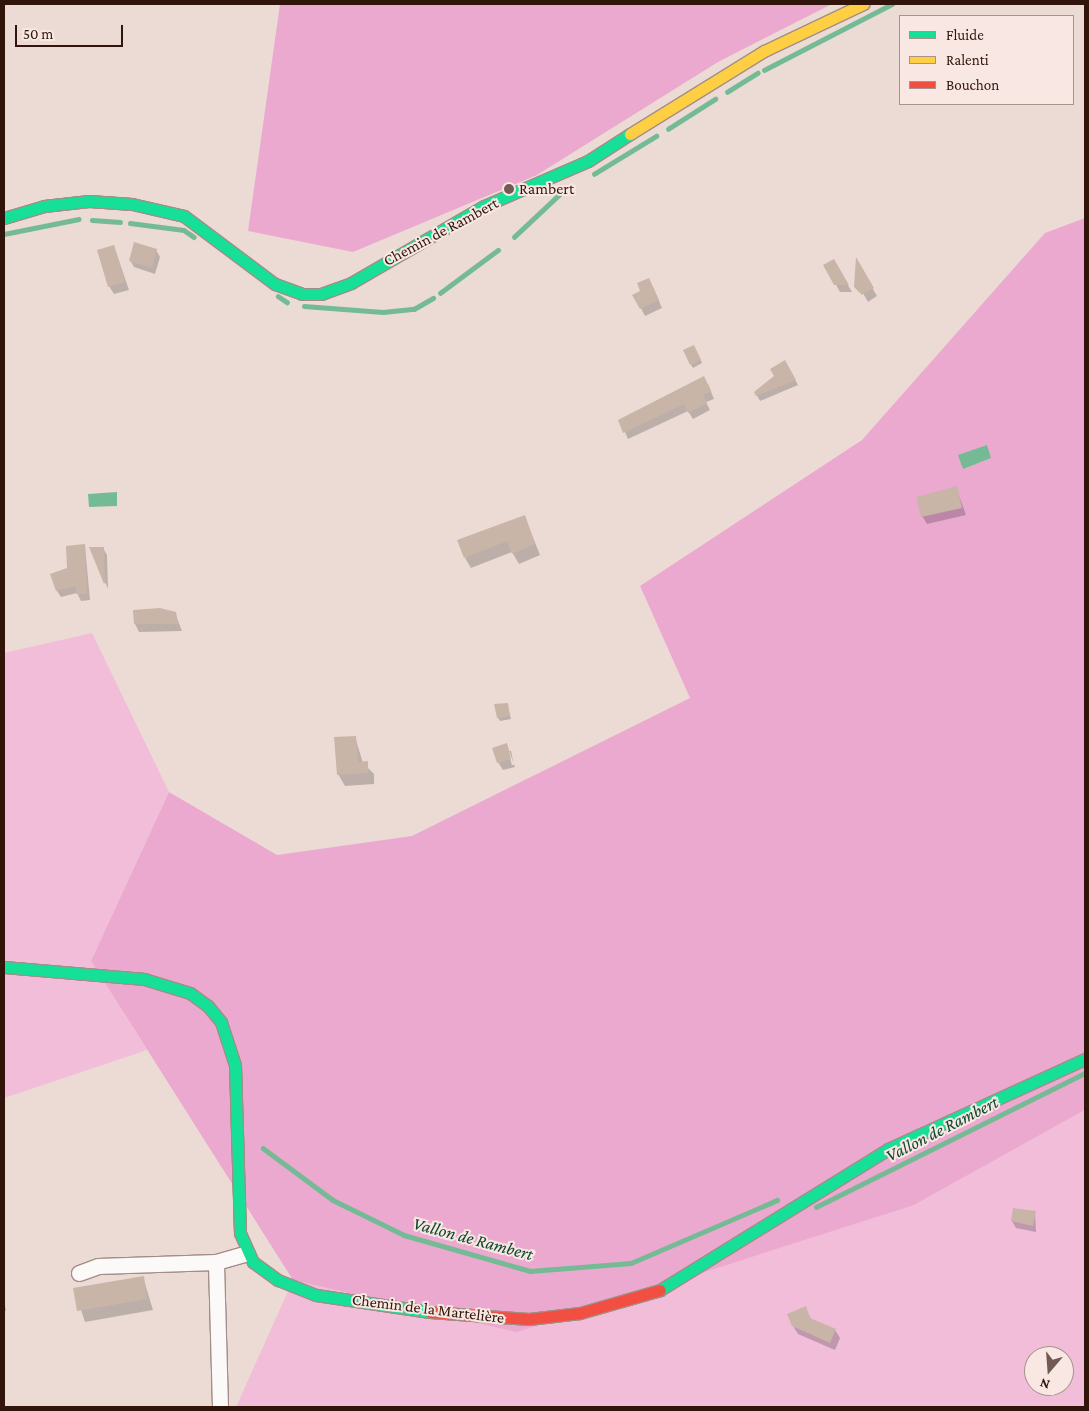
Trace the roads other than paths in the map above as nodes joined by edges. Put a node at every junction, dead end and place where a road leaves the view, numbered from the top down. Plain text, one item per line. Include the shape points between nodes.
1 (863, 4) edge
2 (4, 218) edge
3 (4, 967) edge
4 (1085, 1059) edge
5 (248, 1253) junction
6 (216, 1262) junction
7 (79, 1273) dead end
8 (220, 1407) edge

1 - 2 street, Chemin de Rambert via 764,50 588,161 484,206 351,282 321,294 302,294 275,284 184,216 132,204 88,201 44,206
3 - 5 street, Chemin de la Martelière via 144,980 190,994 208,1006 221,1022 235,1065 240,1233
4 - 5 street, Chemin de la Martelière via 1019,1093 931,1127 800,1202 673,1284 604,1308 503,1319 316,1295 278,1280
5 - 6 street
6 - 7 street via 98,1266
6 - 8 street

